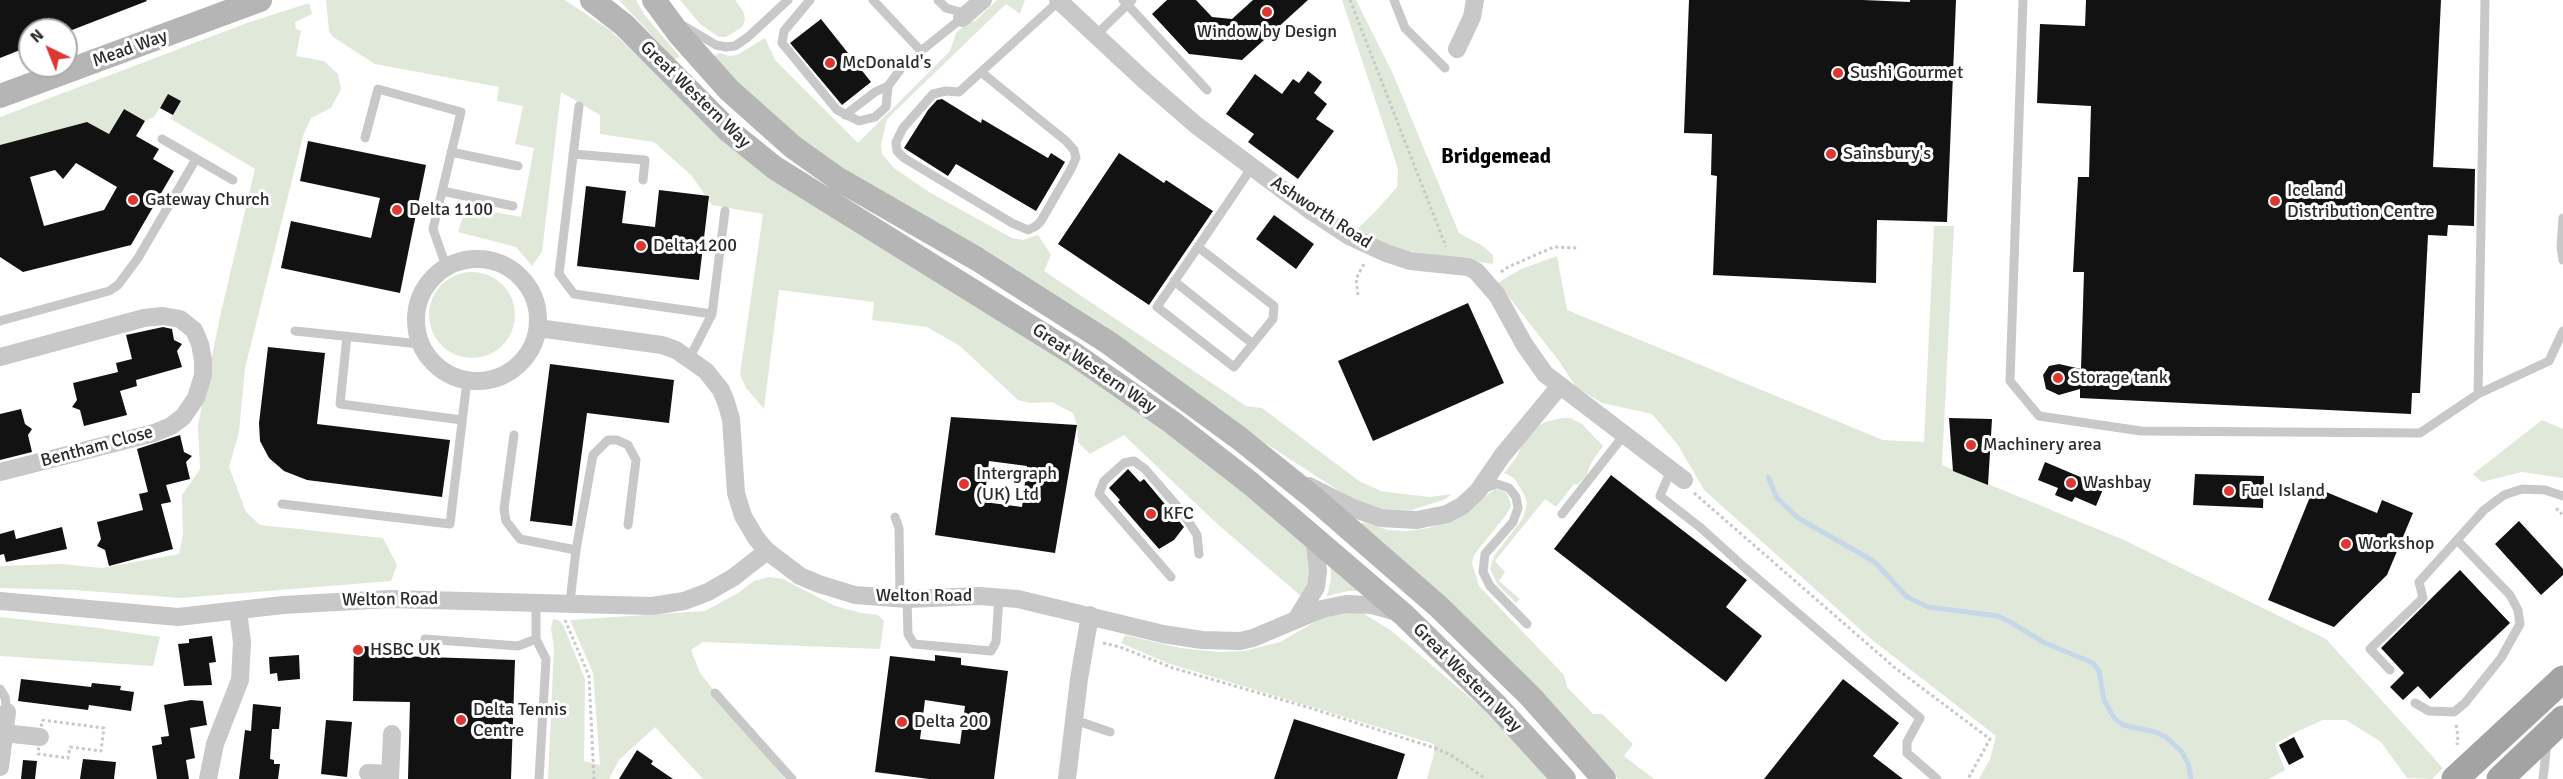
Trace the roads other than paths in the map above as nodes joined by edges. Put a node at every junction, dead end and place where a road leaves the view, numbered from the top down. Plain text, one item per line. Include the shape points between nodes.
1 (260, 0) edge
2 (592, 0) edge
3 (788, 0) edge
4 (810, 0) edge
5 (873, 0) edge
6 (938, 0) edge
7 (983, 0) edge
8 (1058, 0) edge
9 (1394, 0) edge
10 (1475, 0) edge
11 (2022, 0) edge
12 (2485, 0) edge
13 (1128, 2) edge
14 (659, 7) edge
15 (964, 16) junction
16 (1095, 36) junction
17 (1457, 49) dead end
18 (1445, 68) dead end
19 (900, 70) dead end
20 (981, 72) junction
21 (888, 86) junction
22 (1207, 90) dead end
23 (0, 96) edge
24 (579, 106) dead end
25 (845, 115) junction
26 (365, 138) dead end
27 (162, 139) dead end
28 (451, 152) junction
29 (573, 154) junction
30 (196, 159) junction
31 (518, 165) dead end
32 (1252, 167) junction
33 (233, 180) dead end
34 (643, 180) dead end
35 (442, 191) junction
36 (513, 206) dead end
37 (725, 211) dead end
38 (2563, 218) edge
39 (1198, 247) junction
40 (2563, 260) edge
41 (446, 266) junction
42 (1174, 281) junction
43 (712, 314) junction
44 (0, 321) edge
45 (538, 328) junction
46 (296, 331) dead end
47 (2563, 331) edge
48 (347, 336) junction
49 (420, 344) junction
50 (1253, 344) junction
51 (0, 357) edge
52 (689, 359) junction
53 (467, 380) junction
54 (1559, 387) junction
55 (2478, 394) junction
56 (462, 420) junction
57 (514, 435) dead end
58 (1624, 435) junction
59 (1279, 470) junction
60 (0, 472) edge
61 (1677, 475) joint
62 (1478, 492) junction
63 (2563, 496) edge
64 (282, 504) dead end
65 (1562, 514) dead end
66 (895, 517) dead end
67 (628, 525) dead end
68 (1314, 536) junction
69 (2458, 541) junction
70 (576, 550) junction
71 (767, 551) junction
72 (1200, 554) dead end
73 (1171, 576) dead end
74 (999, 596) junction
75 (904, 599) junction
76 (0, 601) edge
77 (536, 601) junction
78 (564, 602) junction
79 (238, 611) junction
80 (1090, 615) junction
81 (1404, 615) junction
82 (1295, 621) junction
83 (1527, 624) dead end
84 (425, 639) dead end
85 (536, 639) junction
86 (2563, 666) edge
87 (2390, 670) dead end
88 (2555, 686) edge
89 (0, 689) edge
90 (715, 693) dead end
91 (2415, 703) dead end
92 (7, 712) joint
93 (1075, 720) junction
94 (2556, 727) edge
95 (1110, 732) dead end
96 (4, 733) junction
97 (392, 734) dead end
98 (40, 736) road end
99 (0, 766) edge
100 (2454, 766) edge
101 (368, 774) dead end
102 (390, 777) edge
103 (208, 779) edge
104 (539, 779) edge
105 (792, 779) edge
106 (1067, 779) edge
107 (1564, 779) edge
108 (1604, 779) edge
109 (1937, 779) edge
110 (2500, 779) edge
111 (2543, 779) edge

1 - 23 main road, Mead Way
2 - 68 main road, Great Western Way via 624,25 729,131 775,168 1112,379 1213,453
3 - 14 lane via 743,41 726,47 702,38
4 - 25 lane via 784,31 782,43 833,106
5 - 15 lane via 921,51
6 - 15 lane
7 - 15 street
8 - 16 street, Ashworth Road
8 - 20 lane
9 - 18 lane via 1405,28
10 - 17 street via 1472,17
11 - 55 lane via 2010,381 2039,416 2141,431 2420,432
12 - 55 lane
13 - 16 lane
13 - 22 lane
14 - 59 main road, Great Western Way via 729,90 815,164 1064,313 1191,402
16 - 32 street, Ashworth Road via 1196,125
19 - 21 lane
20 - 20 lane via 1074,150 1076,158 1071,169 1041,221 1028,230 897,151 896,142 903,128 924,102 933,94 959,92
21 - 25 lane
21 - 25 lane via 886,107 875,117 859,121
24 - 29 lane
26 - 28 lane via 378,89 461,112
27 - 30 lane
28 - 31 lane
28 - 35 lane
29 - 34 lane via 645,160
29 - 43 lane via 559,274 574,294
30 - 33 lane
30 - 44 lane via 118,285 109,291
32 - 39 lane
32 - 54 street, Ashworth Road via 1311,211 1373,248 1410,261 1468,267 1487,283 1539,367
35 - 36 lane
35 - 41 lane via 433,229
37 - 43 lane
38 - 40 lane
39 - 42 lane
39 - 50 lane via 1274,306 1273,320
41 - 45 street via 464,259 484,258 511,269 531,290
41 - 49 street via 432,277 416,309
42 - 50 lane
42 - 50 lane via 1157,307 1234,367
43 - 52 lane
45 - 52 street, Welton Road via 640,340 662,345
45 - 53 street via 532,347 505,374
46 - 48 lane
47 - 55 lane via 2549,361
48 - 49 lane
48 - 56 lane via 340,404
49 - 53 street via 439,368
51 - 60 street, Bentham Close via 163,316 180,319 194,330 203,360 196,398 171,426
52 - 71 street, Welton Road via 713,380 726,402 731,419 736,493 744,516
53 - 56 lane
54 - 58 street, Ashworth Road
54 - 62 street
56 - 64 lane via 450,524
57 - 70 lane via 504,509 506,521 520,539
58 - 61 street, Ashworth Road
58 - 65 lane
59 - 62 street via 1353,508 1399,521 1447,514
59 - 108 main road, Great Western Way via 1439,607 1530,696
61 - 109 lane via 1660,496 1920,718 1907,742 1907,753
62 - 83 lane via 1497,484 1509,488 1516,497 1517,514 1485,554 1483,572 1490,586
63 - 69 lane via 2529,488 2504,495 2484,510
66 - 75 lane
67 - 70 lane via 636,460 628,445 608,440 593,455
68 - 81 main road, Great Western Way
68 - 82 street via 1316,587
69 - 87 lane via 2419,582 2423,598 2370,649
69 - 91 lane via 2510,595 2520,624 2501,658 2454,712 2429,711
70 - 78 lane
71 - 75 street, Welton Road via 784,566 819,584 855,595
71 - 78 street, Welton Road via 734,577 684,601 652,606
72 - 73 lane via 1197,535 1183,513 1145,469 1134,461 1124,464 1104,481 1099,494
74 - 75 street, Welton Road
74 - 75 lane via 996,642 991,651 914,644 908,634
74 - 80 street, Welton Road
76 - 79 street, Welton Road via 146,616
77 - 78 street, Welton Road
77 - 79 street, Welton Road via 390,599
77 - 85 lane
79 - 103 street via 242,642 240,680 215,744
80 - 82 street, Welton Road via 1180,637 1223,641 1253,638
80 - 93 street
81 - 82 street, Welton Road via 1372,605 1346,603
81 - 107 main road, Great Western Way via 1496,705
84 - 85 lane via 518,646
85 - 104 lane via 546,659
86 - 88 street
88 - 100 main road
89 - 92 lane
90 - 105 lane
92 - 96 street
93 - 95 lane
93 - 106 street
94 - 110 main road
94 - 111 lane
96 - 98 street
96 - 99 street
97 - 102 street
101 - 102 street

